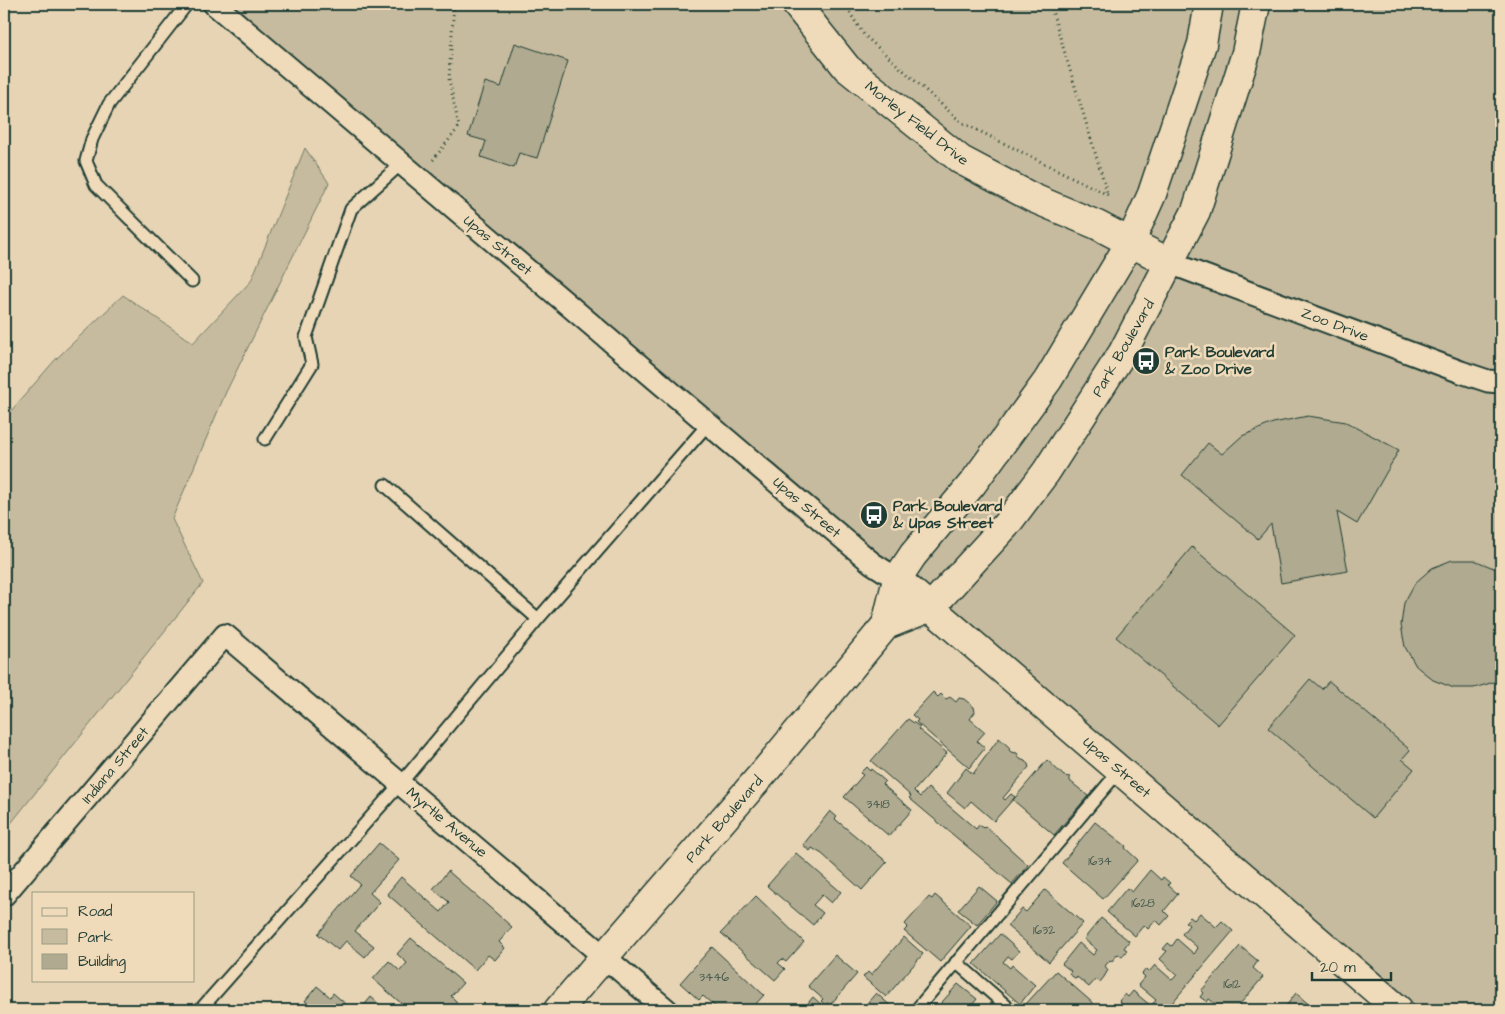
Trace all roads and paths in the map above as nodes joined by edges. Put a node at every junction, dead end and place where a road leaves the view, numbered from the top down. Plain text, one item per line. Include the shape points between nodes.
1 (187, 4) edge
2 (214, 4) edge
3 (454, 4) edge
4 (796, 4) edge
5 (844, 4) edge
6 (1050, 4) edge
7 (1210, 4) edge
8 (1256, 4) edge
9 (402, 163) junction
10 (419, 178) junction
11 (1130, 243) junction
12 (1170, 262) junction
13 (192, 281) dead end
14 (1501, 382) edge
15 (709, 423) junction
16 (265, 438) dead end
17 (385, 485) dead end
18 (897, 579) junction
19 (931, 607) junction
20 (538, 619) junction
21 (886, 625) junction
22 (225, 636) joint
23 (1120, 770) junction
24 (401, 783) junction
25 (4, 895) edge
26 (605, 956) junction
27 (956, 962) junction
28 (1393, 1008) edge
29 (200, 1010) edge
30 (558, 1010) edge
31 (667, 1010) edge
32 (916, 1010) edge
33 (1011, 1010) edge

1 - 13 lane via 109,104 92,139 86,162 96,185
2 - 9 street, Upas Street
3 - 10 path via 449,79 459,127
4 - 11 main road, Morley Field Drive via 847,68 961,160
5 - 6 path via 864,34 961,122 1108,195
7 - 11 main road, Park Boulevard via 1202,44 1152,194
8 - 12 main road, Park Boulevard via 1246,53 1196,211
9 - 10 street, Upas Street
9 - 16 lane via 351,209 306,338 312,364
10 - 15 street, Upas Street
11 - 12 main road, Morley Field Drive
11 - 18 main road, Park Boulevard via 1048,380 973,483
12 - 14 street, Zoo Drive via 1461,372
12 - 19 main road, Park Boulevard via 1123,352 1046,472 1006,525
15 - 18 street, Upas Street via 872,562
15 - 20 lane
17 - 20 lane
18 - 19 main road, Upas Street
18 - 21 main road, Park Boulevard
19 - 21 main road, Park Boulevard
19 - 23 main road, Upas Street
20 - 24 lane
21 - 26 main road, Park Boulevard
22 - 24 street, Myrtle Avenue
22 - 25 street, Indiana Street
23 - 27 lane
23 - 28 main road, Upas Street
24 - 26 street, Myrtle Avenue
24 - 29 lane
26 - 30 main road, Park Boulevard
26 - 31 street, Myrtle Avenue
27 - 32 lane
27 - 33 lane

